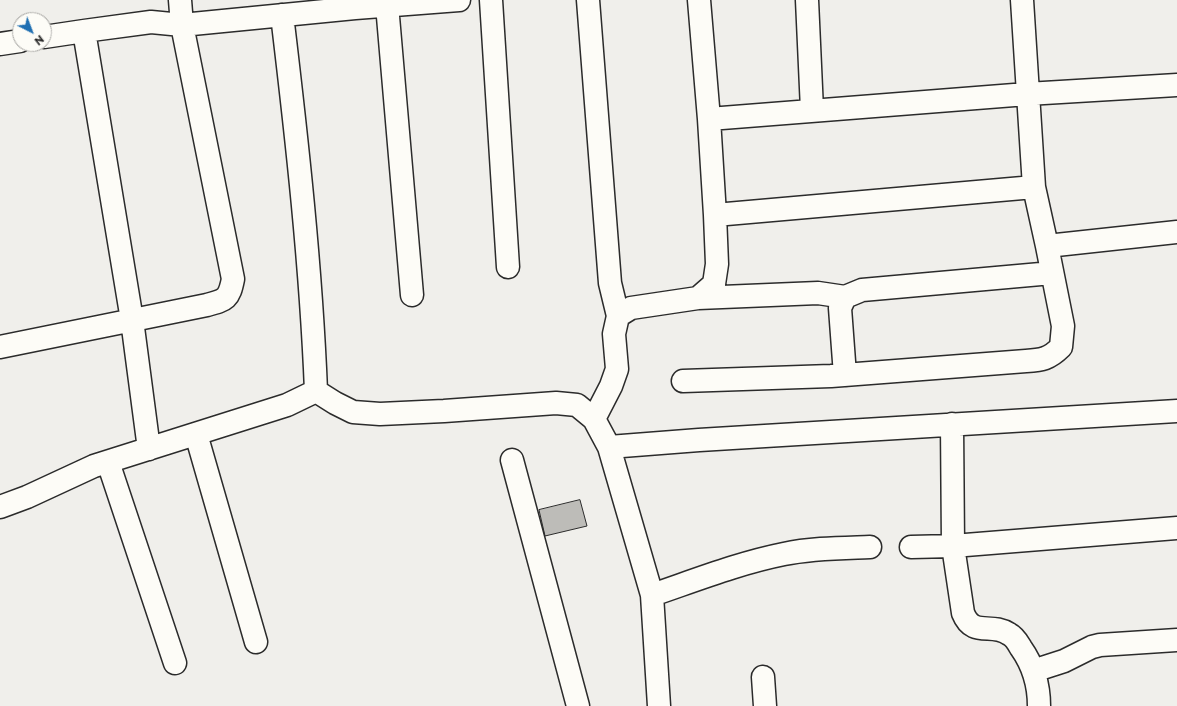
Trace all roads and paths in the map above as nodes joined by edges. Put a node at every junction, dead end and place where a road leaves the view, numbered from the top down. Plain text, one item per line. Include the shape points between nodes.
1 (180, 0) edge
2 (459, 0) edge
3 (491, 0) edge
4 (588, 0) edge
5 (699, 0) edge
6 (807, 0) edge
7 (1022, 0) edge
8 (435, 1) edge
9 (354, 4) edge
10 (387, 5) junction
11 (258, 9) edge
12 (282, 15) junction
13 (182, 25) junction
14 (84, 30) junction
15 (52, 36) edge
16 (12, 42) edge
17 (0, 44) edge
18 (1177, 85) edge
19 (1027, 94) junction
20 (812, 110) junction
21 (709, 118) junction
22 (1034, 187) junction
23 (715, 215) junction
24 (1177, 232) edge
25 (1047, 246) junction
26 (508, 267) dead end
27 (1052, 273) junction
28 (412, 295) dead end
29 (845, 297) junction
30 (698, 298) junction
31 (618, 316) junction
32 (132, 320) junction
33 (0, 347) edge
34 (845, 375) junction
35 (683, 381) dead end
36 (316, 392) junction
37 (1177, 411) edge
38 (594, 419) junction
39 (952, 424) junction
40 (196, 434) junction
41 (609, 447) junction
42 (149, 449) junction
43 (512, 460) dead end
44 (108, 462) junction
45 (0, 506) edge
46 (1177, 528) edge
47 (953, 546) junction
48 (870, 547) dead end
49 (911, 547) dead end
50 (652, 594) junction
51 (1177, 640) edge
52 (256, 642) dead end
53 (174, 663) dead end
54 (1033, 671) junction
55 (763, 677) dead end
56 (578, 706) edge
57 (660, 706) edge
58 (765, 706) edge
59 (1039, 706) edge

1 - 13 street
2 - 8 street
3 - 26 street
4 - 31 street via 610,283
5 - 21 street
6 - 20 street
7 - 19 street
8 - 10 street
9 - 10 street
9 - 12 street
10 - 28 street
11 - 12 street
11 - 13 street
12 - 36 street via 296,129
13 - 14 street via 151,22
13 - 32 street via 233,279 230,292 223,301
14 - 15 street
14 - 32 street
16 - 17 street
18 - 19 street
19 - 20 street
19 - 22 street
20 - 21 street
21 - 23 street
22 - 23 street
22 - 25 street
23 - 30 street via 717,264 714,284
24 - 25 street
25 - 27 street
27 - 29 street via 862,290
27 - 34 street via 1062,326 1061,347 1054,354 1041,360
29 - 30 street via 818,293
29 - 34 street via 840,308
30 - 31 street via 631,308
31 - 38 street via 614,334 617,369
32 - 33 street
32 - 42 street
34 - 35 street
36 - 38 street via 353,412 380,414 556,403 577,405
36 - 40 street via 287,405
37 - 39 street
38 - 41 street
39 - 41 street
39 - 47 street
40 - 42 street
40 - 52 street
41 - 50 street
42 - 44 street
43 - 56 street
44 - 45 street
44 - 53 street
46 - 47 street
47 - 49 street
47 - 54 street via 966,621 976,628 1000,630 1010,634 1027,657
48 - 50 street via 785,554 732,567
50 - 57 street
51 - 54 street via 1100,644 1064,661
54 - 59 street
55 - 58 street

